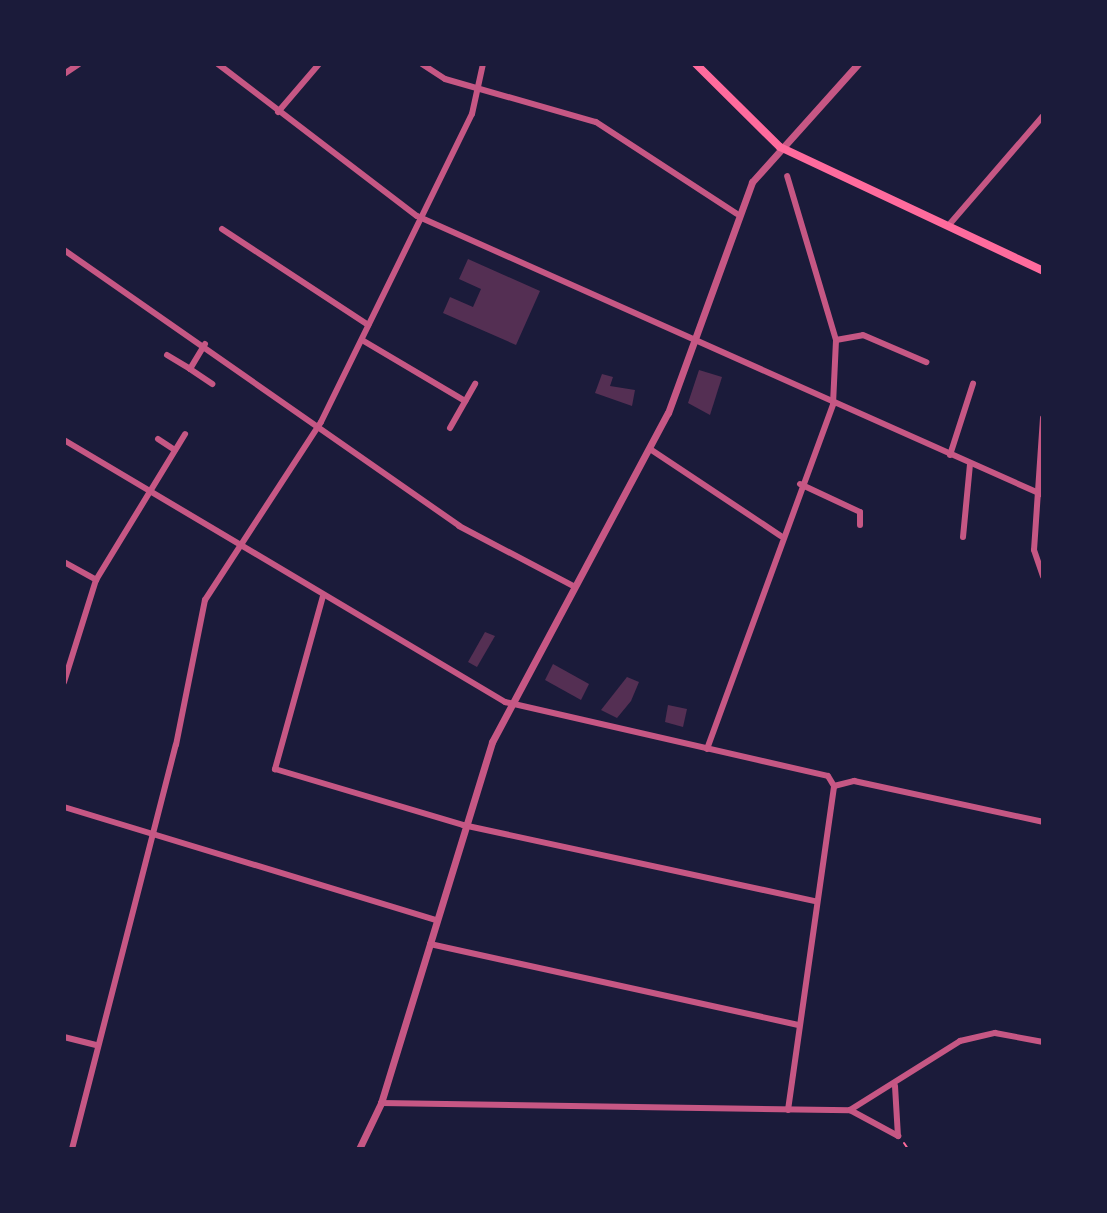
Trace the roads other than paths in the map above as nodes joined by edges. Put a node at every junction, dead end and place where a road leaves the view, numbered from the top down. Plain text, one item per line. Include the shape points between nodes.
1 (79, 64) edge
2 (218, 64) edge
3 (319, 64) edge
4 (422, 64) edge
5 (483, 64) edge
6 (696, 64) edge
7 (858, 64) edge
8 (64, 74) edge
9 (482, 90) junction
10 (278, 112) junction
11 (1043, 116) edge
12 (780, 147) junction
13 (787, 176) dead end
14 (737, 214) junction
15 (417, 216) junction
16 (948, 226) junction
17 (222, 229) dead end
18 (64, 250) edge
19 (1043, 271) edge
20 (368, 325) junction
21 (362, 340) junction
22 (836, 340) junction
23 (694, 342) junction
24 (205, 344) junction
25 (167, 355) dead end
26 (926, 362) dead end
27 (190, 369) junction
28 (212, 384) dead end
29 (475, 384) dead end
30 (973, 384) dead end
31 (465, 401) junction
32 (833, 404) junction
33 (1043, 418) edge
34 (321, 422) junction
35 (450, 428) dead end
36 (185, 434) dead end
37 (158, 439) dead end
38 (64, 440) edge
39 (650, 449) junction
40 (175, 450) junction
41 (950, 455) junction
42 (970, 464) junction
43 (800, 484) junction
44 (148, 492) junction
45 (1040, 494) edge
46 (860, 525) dead end
47 (781, 536) junction
48 (963, 537) dead end
49 (237, 545) junction
50 (64, 562) edge
51 (1043, 576) edge
52 (96, 580) junction
53 (575, 587) junction
54 (323, 596) junction
55 (64, 682) edge
56 (513, 705) junction
57 (707, 749) junction
58 (834, 786) junction
59 (64, 807) edge
60 (1043, 822) edge
61 (463, 825) junction
62 (150, 833) junction
63 (815, 901) junction
64 (436, 920) junction
65 (430, 944) junction
66 (797, 1025) junction
67 (64, 1037) edge
68 (1043, 1042) edge
69 (97, 1045) junction
70 (895, 1086) junction
71 (381, 1103) junction
72 (788, 1110) junction
73 (850, 1110) junction
74 (72, 1149) edge
75 (359, 1149) edge

1 - 8 street
2 - 10 street
3 - 10 street
4 - 9 street
5 - 9 street
6 - 12 main road
7 - 12 street
9 - 14 street via 596,122
9 - 15 street
10 - 15 street
11 - 16 street
12 - 14 street
12 - 16 main road
13 - 22 street
14 - 23 street
15 - 20 street
15 - 23 street
16 - 19 main road
17 - 20 street
18 - 24 street
20 - 21 street
21 - 31 street
21 - 34 street
22 - 26 street via 863,335
22 - 32 street
23 - 32 street
23 - 39 street
24 - 27 street
24 - 34 street
25 - 27 street
27 - 28 street
29 - 31 street
30 - 41 street
31 - 35 street
32 - 41 street
32 - 43 street
33 - 45 street
34 - 49 street
34 - 53 street via 459,526
36 - 40 street
37 - 40 street
38 - 44 street
39 - 47 street
39 - 53 street
40 - 44 street
41 - 42 street
42 - 45 street
42 - 48 street
43 - 46 street via 860,512
43 - 47 street
44 - 49 street
44 - 52 street
45 - 51 street via 1034,550
47 - 57 street
49 - 54 street
49 - 62 street via 205,600 176,745
50 - 52 street
52 - 55 street
53 - 56 street
54 - 56 street
54 - 61 street via 275,769
56 - 57 street
56 - 61 street
57 - 58 street via 828,776
58 - 60 street via 854,781
58 - 63 street
59 - 62 street
61 - 63 street
61 - 64 street
62 - 64 street
62 - 69 street
63 - 66 street
64 - 65 street
65 - 66 street
65 - 71 street
66 - 72 street
67 - 69 street
68 - 70 street via 974,1036 942,1050
69 - 74 street
70 - 73 street
70 - 73 street via 898,1136
71 - 72 street
71 - 75 street
72 - 73 street

